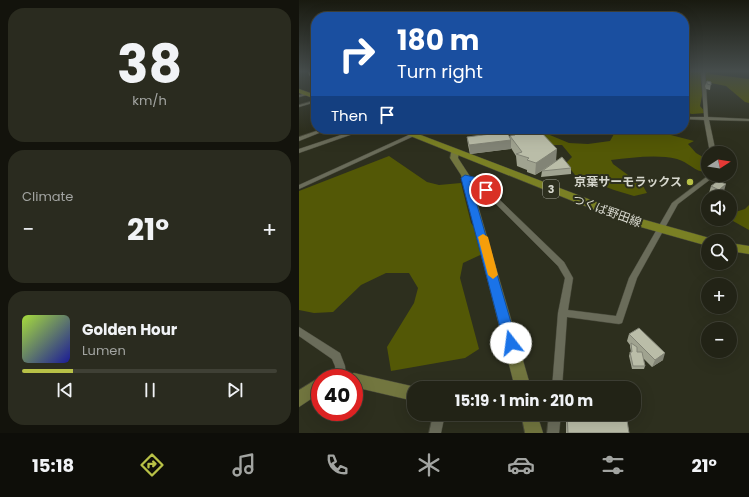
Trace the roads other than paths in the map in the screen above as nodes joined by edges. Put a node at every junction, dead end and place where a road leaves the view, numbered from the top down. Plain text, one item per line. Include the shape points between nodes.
1 (704, 91) edge
2 (301, 93) edge
3 (311, 96) edge
4 (311, 102) edge
5 (299, 106) edge
6 (689, 118) edge
7 (706, 119) junction
8 (749, 120) edge
9 (313, 134) edge
10 (348, 134) edge
11 (418, 134) edge
12 (413, 135) junction
13 (299, 139) edge
14 (712, 146) edge
15 (299, 151) edge
16 (455, 151) junction
17 (465, 178) junction
18 (704, 182) edge
19 (299, 186) edge
20 (661, 230) junction
21 (701, 240) edge
22 (737, 248) edge
23 (749, 250) edge
24 (563, 313) junction
25 (299, 331) edge
26 (341, 369) edge
27 (521, 381) edge
28 (558, 381) edge
29 (363, 382) edge
30 (311, 390) edge
31 (407, 391) edge
32 (299, 399) edge
33 (438, 421) edge
34 (531, 421) edge
35 (554, 421) edge
36 (435, 433) edge
37 (534, 433) edge
38 (553, 433) edge

1 - 7 street
2 - 3 main road
4 - 5 street
6 - 7 street
7 - 8 street
7 - 14 street
9 - 13 street
10 - 15 street
11 - 12 street
12 - 16 main road, つくば野田線 / 3
12 - 19 street
16 - 17 street via 454,158
16 - 20 main road, つくば野田線 / 3 via 602,210
17 - 24 street via 475,179 561,264 569,278
17 - 27 street via 480,224
18 - 20 street via 675,204
20 - 21 main road, つくば野田線 / 3
20 - 24 street via 633,278 619,320
22 - 23 main road
24 - 28 street
25 - 26 street via 336,356
29 - 31 street
30 - 32 street
33 - 36 street
34 - 37 street
35 - 38 street

